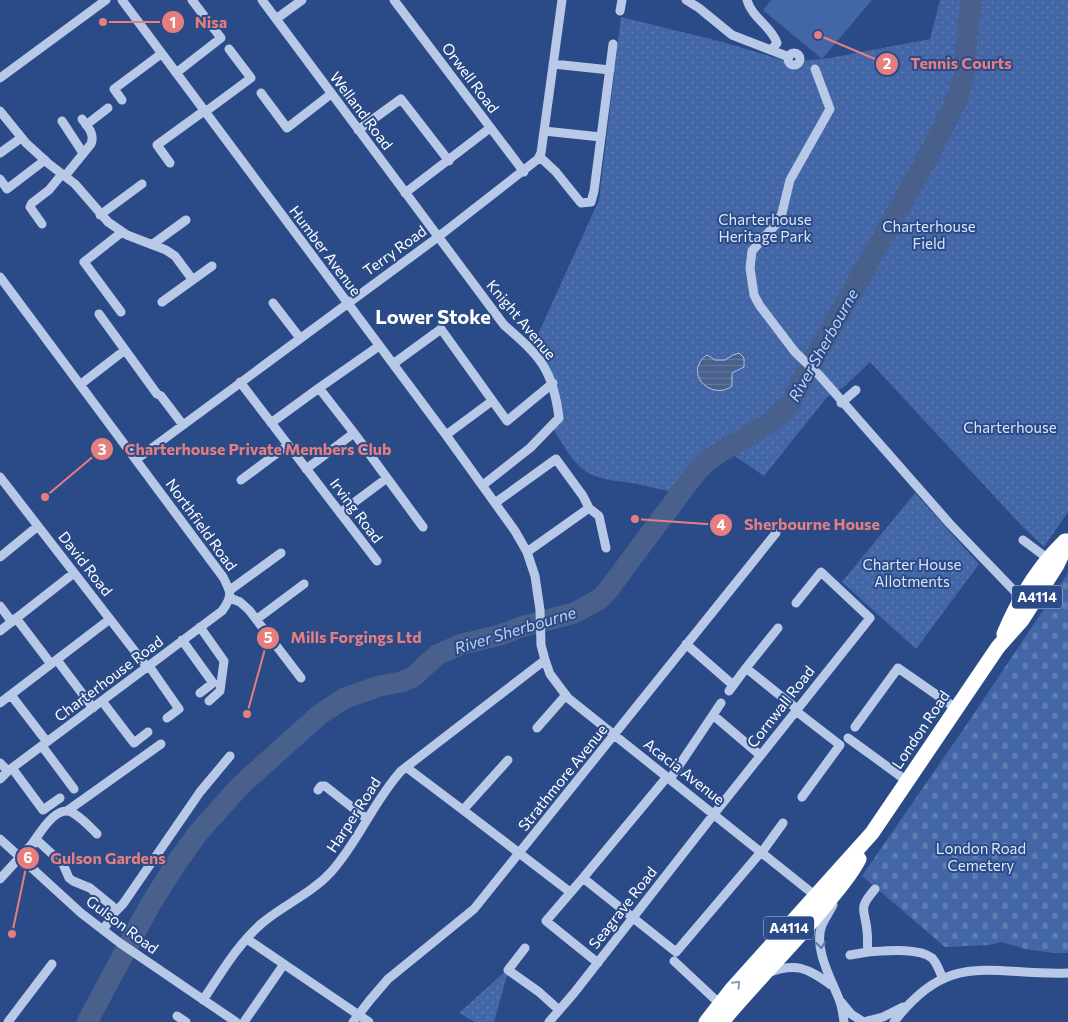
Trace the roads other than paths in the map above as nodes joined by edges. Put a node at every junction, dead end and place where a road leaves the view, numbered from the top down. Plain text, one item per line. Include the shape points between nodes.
1 (106, 0) edge
2 (122, 0) edge
3 (192, 0) edge
4 (262, 0) edge
5 (302, 0) edge
6 (394, 0) edge
7 (562, 0) edge
8 (622, 0) edge
9 (686, 0) edge
10 (747, 0) edge
11 (620, 11) dead end
12 (276, 19) junction
13 (613, 44) dead end
14 (229, 49) dead end
15 (772, 49) junction
16 (161, 54) junction
17 (789, 56) dead end
18 (553, 64) junction
19 (610, 70) junction
20 (815, 70) dead end
21 (176, 73) junction
22 (0, 78) edge
23 (261, 93) dead end
24 (331, 94) junction
25 (122, 100) dead end
26 (108, 108) dead end
27 (0, 111) edge
28 (204, 112) junction
29 (62, 120) dead end
30 (490, 128) junction
31 (358, 130) junction
32 (544, 131) junction
33 (601, 137) junction
34 (21, 138) junction
35 (0, 153) edge
36 (83, 153) junction
37 (540, 157) junction
38 (44, 160) junction
39 (449, 160) junction
40 (170, 163) dead end
41 (524, 172) junction
42 (63, 175) junction
43 (0, 179) edge
44 (142, 184) dead end
45 (4, 191) edge
46 (405, 193) junction
47 (100, 215) junction
48 (186, 220) dead end
49 (42, 224) dead end
50 (122, 232) junction
51 (438, 237) junction
52 (153, 244) junction
53 (212, 266) dead end
54 (0, 277) edge
55 (192, 280) junction
56 (162, 302) dead end
57 (273, 303) dead end
58 (347, 304) junction
59 (121, 312) dead end
60 (99, 314) dead end
61 (300, 338) junction
62 (378, 346) junction
63 (125, 350) junction
64 (392, 364) junction
65 (240, 382) junction
66 (80, 384) junction
67 (553, 384) junction
68 (319, 388) junction
69 (856, 390) dead end
70 (492, 401) junction
71 (841, 403) junction
72 (271, 423) junction
73 (183, 425) junction
74 (354, 433) junction
75 (446, 435) junction
76 (288, 445) junction
77 (136, 459) junction
78 (306, 469) junction
79 (387, 478) junction
80 (241, 480) dead end
81 (2, 483) edge
82 (483, 486) junction
83 (495, 503) junction
84 (589, 508) junction
85 (340, 513) junction
86 (38, 526) junction
87 (423, 527) dead end
88 (776, 533) dead end
89 (1023, 540) dead end
90 (1068, 540) edge
91 (606, 548) dead end
92 (527, 552) junction
93 (281, 553) dead end
94 (0, 557) edge
95 (1048, 558) junction
96 (377, 561) dead end
97 (74, 573) junction
98 (304, 584) dead end
99 (230, 594) junction
100 (1020, 598) junction
101 (796, 603) dead end
102 (0, 606) edge
103 (110, 619) junction
104 (257, 619) junction
105 (14, 620) junction
106 (200, 627) junction
107 (778, 628) dead end
108 (0, 631) edge
109 (182, 640) junction
110 (686, 644) junction
111 (998, 646) junction
112 (545, 660) junction
113 (54, 662) junction
114 (148, 667) junction
115 (746, 668) junction
116 (301, 678) dead end
117 (0, 689) edge
118 (200, 693) dead end
119 (566, 696) junction
120 (6, 699) edge
121 (102, 701) junction
122 (209, 701) dead end
123 (721, 703) dead end
124 (92, 708) junction
125 (956, 709) junction
126 (796, 710) junction
127 (712, 716) junction
128 (167, 718) dead end
129 (855, 727) dead end
130 (537, 728) dead end
131 (148, 732) dead end
132 (615, 736) junction
133 (848, 738) dead end
134 (44, 744) junction
135 (161, 744) dead end
136 (760, 755) junction
137 (230, 756) dead end
138 (508, 760) dead end
139 (0, 764) edge
140 (406, 767) junction
141 (10, 769) junction
142 (668, 778) junction
143 (0, 779) edge
144 (908, 781) junction
145 (74, 790) dead end
146 (318, 790) dead end
147 (802, 797) dead end
148 (60, 798) dead end
149 (463, 810) junction
150 (67, 811) junction
151 (714, 814) junction
152 (367, 819) junction
153 (783, 823) dead end
154 (872, 833) junction
155 (97, 834) dead end
156 (0, 839) edge
157 (32, 844) junction
158 (762, 852) junction
159 (519, 853) junction
160 (21, 858) junction
161 (854, 870) junction
162 (583, 878) junction
163 (0, 880) edge
164 (875, 889) dead end
165 (570, 892) junction
166 (817, 897) junction
167 (115, 912) junction
168 (633, 918) junction
169 (103, 930) junction
170 (247, 939) junction
171 (525, 948) dead end
172 (868, 952) junction
173 (850, 955) dead end
174 (674, 961) dead end
175 (598, 963) junction
176 (52, 964) dead end
177 (284, 964) junction
178 (1068, 972) edge
179 (764, 974) junction
180 (943, 979) junction
181 (831, 985) junction
182 (203, 1000) junction
183 (839, 1000) junction
184 (720, 1004) junction
185 (908, 1004) junction
186 (560, 1010) junction
187 (177, 1016) dead end
188 (355, 1018) edge
189 (225, 1019) edge
190 (550, 1020) edge
191 (8, 1022) edge
192 (186, 1022) edge
193 (236, 1022) edge
194 (244, 1022) edge
195 (369, 1022) edge
196 (706, 1022) edge
197 (722, 1022) edge
198 (844, 1022) edge
199 (864, 1022) edge
200 (894, 1022) edge

1 - 22 street
2 - 16 street, Humber Avenue
3 - 21 street via 221,38
4 - 12 street, Welland Road
5 - 12 street
6 - 30 street, Orwell Road
7 - 18 street
8 - 11 street
9 - 15 street via 732,34
10 - 15 street via 750,10 774,35 777,43
12 - 24 street, Welland Road
13 - 19 street
14 - 28 street via 250,78
15 - 17 street
16 - 21 street, Humber Avenue
16 - 25 street via 114,90
18 - 19 street
18 - 32 street
19 - 33 street
20 - 71 street via 830,109 790,180 778,222 752,251 750,268 754,294 760,306 795,352
21 - 28 street, Humber Avenue
23 - 24 street via 287,128
24 - 31 street, Welland Road
26 - 36 street via 84,122 91,131 92,140
27 - 34 street
28 - 40 street via 157,145
28 - 58 street, Humber Avenue
29 - 36 street
30 - 39 street
30 - 41 street, Orwell Road
31 - 39 street via 401,99
31 - 46 street, Welland Road
32 - 33 street
32 - 37 street
33 - 37 street via 591,202 581,203
34 - 35 street
34 - 38 street
36 - 42 street
37 - 41 street, Terry Road
38 - 42 street
38 - 45 street
39 - 46 street
41 - 51 street, Terry Road
42 - 47 street via 75,184
42 - 49 street via 30,207
43 - 45 street
44 - 47 street
46 - 51 street, Welland Road
47 - 50 street
48 - 52 street
50 - 52 street
50 - 59 street via 84,262
51 - 58 street, Terry Road
51 - 67 street, Knight Avenue via 504,325 531,348
52 - 55 street via 175,256
53 - 55 street
54 - 66 street, Northfield Road
55 - 56 street
57 - 61 street
58 - 61 street, Terry Road
58 - 62 street, Humber Avenue
60 - 63 street
61 - 65 street, Terry Road
62 - 64 street, Humber Avenue
62 - 68 street
63 - 66 street
63 - 73 street
64 - 70 street via 442,329
64 - 75 street, Humber Avenue
65 - 72 street, Irving Road
65 - 73 street, Terry Road
66 - 77 street, Northfield Road
67 - 70 street via 506,420
67 - 82 street, Knight Avenue via 559,418 530,448
68 - 72 street
68 - 74 street
69 - 71 street
70 - 75 street
71 - 100 street
72 - 76 street, Irving Road
73 - 77 street, Terry Road
74 - 78 street
74 - 79 street
75 - 82 street, Humber Avenue
76 - 78 street, Irving Road
76 - 80 street
77 - 99 street, Northfield Road via 223,577
78 - 85 street, Irving Road
79 - 85 street
79 - 87 street
81 - 86 street, David Road
82 - 83 street, Humber Avenue
83 - 84 street via 556,459
83 - 92 street, Humber Avenue
84 - 91 street via 599,516
84 - 92 street
85 - 96 street, Irving Road
86 - 94 street
86 - 97 street, David Road
88 - 110 street, Strathmore Avenue
89 - 95 street
90 - 95 highway, London Road / A4114
90 - 111 highway, London Road / A4114 via 1057,565 1022,620
92 - 112 street, Humber Avenue via 536,576
93 - 99 street, Charterhouse Road
95 - 100 highway, London Road / A4114
97 - 103 street, David Road
97 - 105 street
98 - 104 street
99 - 104 street, Northfield Road
99 - 106 street, Charterhouse Road via 222,611
100 - 111 highway, London Road / A4114
101 - 126 street, Cornwall Road via 821,572 870,618
102 - 105 street
103 - 113 street
103 - 114 street, David Road
104 - 116 street, Northfield Road
105 - 108 street
105 - 113 street
106 - 109 street, Charterhouse Road
106 - 122 street via 224,661 220,691
107 - 115 street
109 - 114 street, Charterhouse Road
109 - 118 street via 213,683
110 - 115 street via 731,688
110 - 132 street, Strathmore Avenue
111 - 125 highway, London Road / A4114
112 - 119 street, Acacia Avenue via 550,674
112 - 140 street, Harper Road
113 - 120 street
113 - 124 street
114 - 121 street, Charterhouse Road
114 - 128 street, David Road via 179,709
115 - 126 street
117 - 120 street
119 - 130 street
119 - 132 street, Acacia Avenue
120 - 134 street
121 - 124 street, Charterhouse Road
121 - 131 street via 134,742
123 - 127 street
124 - 134 street, Charterhouse Road
125 - 129 street via 898,668
125 - 144 highway, London Road / A4114
126 - 136 street, Cornwall Road
126 - 147 street via 840,745
127 - 136 street
127 - 142 street
132 - 142 street, Acacia Avenue
132 - 159 street, Strathmore Avenue
133 - 144 street
134 - 141 street, Charterhouse Road
134 - 145 street
135 - 150 street
136 - 151 street, Cornwall Road
137 - 167 street via 200,792
138 - 149 street
139 - 141 street
140 - 149 street
140 - 152 street, Harper Road via 384,792
141 - 143 street, Charterhouse Road
141 - 148 street via 43,810
142 - 151 street, Acacia Avenue
142 - 162 street
144 - 154 highway, London Road / A4114
146 - 152 street via 325,786
149 - 159 street
150 - 155 street
150 - 157 street via 47,823
151 - 158 street, Acacia Avenue
151 - 168 street, Seagrave Road
152 - 170 street, Harper Road via 347,852 322,880 264,921
153 - 158 street
154 - 161 highway, London Road / A4114
154 - 166 highway, London Road / A4114
156 - 160 street, Gulson Road
157 - 160 street
157 - 167 street via 39,842 43,845 63,864 68,878 90,888
158 - 166 street, Acacia Avenue
158 - 168 street via 676,952
159 - 165 street
159 - 188 street, Strathmore Avenue via 474,909 388,980
160 - 163 street
160 - 169 street, Gulson Road
161 - 179 highway, London Road / A4114
161 -> 181 street via 821,926 820,941
162 - 165 street
162 - 168 street
164 - 172 street via 863,906
165 - 175 street via 546,921
184 -> 166 highway, London Road / A4114
167 - 169 street
168 - 175 street, Seagrave Road
169 - 182 street, Gulson Road
170 - 177 street
170 - 182 street, Harper Road
171 - 186 street via 508,970
172 - 173 street
172 - 180 street via 894,950 922,954 933,959
174 - 184 street
175 - 186 street, Seagrave Road
176 - 191 street
177 - 188 street
177 - 194 street
178 - 180 street via 984,969
179 - 181 street via 802,967
179 - 197 highway, London Road / A4114
180 - 185 street
181 - 183 street
182 - 189 street, Gulson Road
183 - 198 street
183 - 199 street via 851,1014
184 - 196 highway, London Road / A4114
185 - 199 street via 883,1017
185 - 200 street
186 - 190 street, Seagrave Road
187 - 192 street
188 - 195 street
189 - 193 street, Gulson Road

